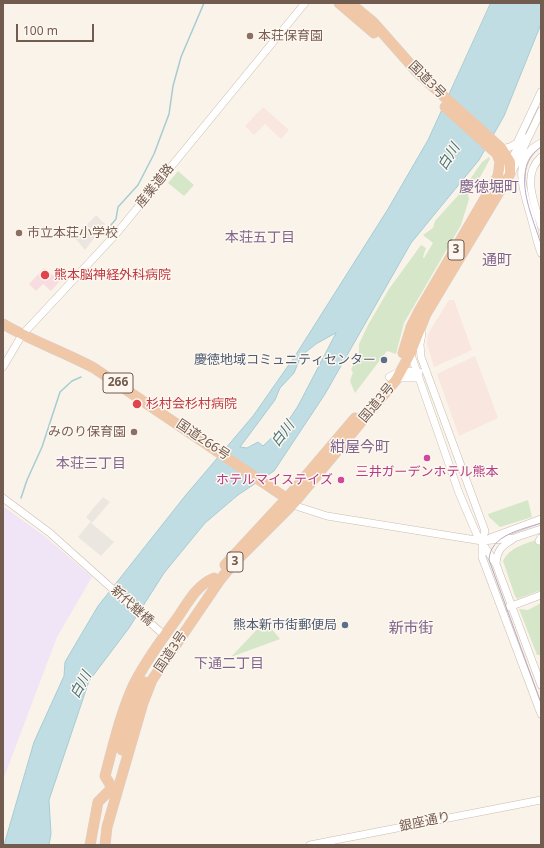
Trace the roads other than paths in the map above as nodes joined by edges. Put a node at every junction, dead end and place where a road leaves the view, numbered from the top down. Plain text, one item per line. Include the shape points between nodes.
1 (305, 3) edge
2 (339, 3) edge
3 (350, 3) edge
4 (429, 88) junction
5 (541, 92) edge
6 (540, 113) edge
7 (526, 137) junction
8 (541, 143) edge
9 (504, 155) junction
10 (541, 157) edge
11 (510, 174) junction
12 (541, 226) edge
13 (540, 250) edge
14 (426, 314) junction
15 (3, 324) edge
16 (22, 336) junction
17 (407, 342) junction
18 (410, 354) junction
19 (3, 367) edge
20 (401, 371) junction
21 (417, 374) junction
22 (427, 374) junction
23 (393, 379) junction
24 (3, 498) edge
25 (294, 503) junction
26 (540, 521) edge
27 (541, 528) edge
28 (514, 538) junction
29 (482, 541) junction
30 (496, 564) junction
31 (214, 578) junction
32 (541, 595) edge
33 (512, 606) junction
34 (503, 609) junction
35 (165, 636) junction
36 (541, 686) edge
37 (541, 714) edge
38 (112, 788) junction
39 (541, 800) edge
40 (90, 845) edge
41 (98, 845) edge
42 (105, 845) edge
43 (310, 845) edge

1 - 16 street, 産業道路 via 116,234
2 - 4 highway, 国道3号 via 369,28
3 - 4 highway, 国道3号 via 373,22
4 - 9 highway, 国道3号
5 - 7 street
6 - 7 street
7 - 9 street
7 - 9 street
7 - 11 street
8 - 13 street via 527,154 521,168 524,194
9 - 11 highway
9 - 17 highway, 国道3号 / 3 via 500,162 500,170 482,204 419,311
10 - 12 street via 534,164 530,176 530,186
11 - 14 highway, 国道3号 / 3
14 - 18 highway, 国道3号 / 3
14 - 22 street via 420,351
15 - 16 highway, 国道266号 / 266
16 - 19 street, 産業道路
16 - 25 highway, 国道266号 / 266 via 94,368
17 - 18 street
17 - 23 highway, 国道3号 / 3
18 - 20 highway, 国道3号 / 3
18 - 21 street
20 - 21 street
20 - 23 highway, 国道3号 / 3
21 - 22 street
21 - 23 street
21 - 29 street via 459,492 476,535
22 - 29 street via 485,531
23 - 25 highway, 国道3号 / 3
24 - 35 street, 新代継橋 via 50,533
25 - 29 street via 327,516
25 - 31 highway, 国道3号 / 3 via 250,536
25 - 42 highway, 国道3号 / 3 via 232,565 152,680 142,704
26 - 29 street
27 - 28 street
28 - 29 street
28 - 30 street via 497,553
29 - 30 street
29 - 34 street via 482,557
30 - 33 street
31 - 35 highway, 3 via 197,589
31 - 38 highway, 国道3号 / 3 via 169,641 146,679 133,710
32 - 33 street
33 - 34 street
33 - 36 street
34 - 37 street
35 - 38 highway, 3 via 133,687 118,726 105,776
38 - 40 highway, 3 via 98,802
38 - 41 highway, 国道3号 / 3
39 - 43 street, 銀座通り

